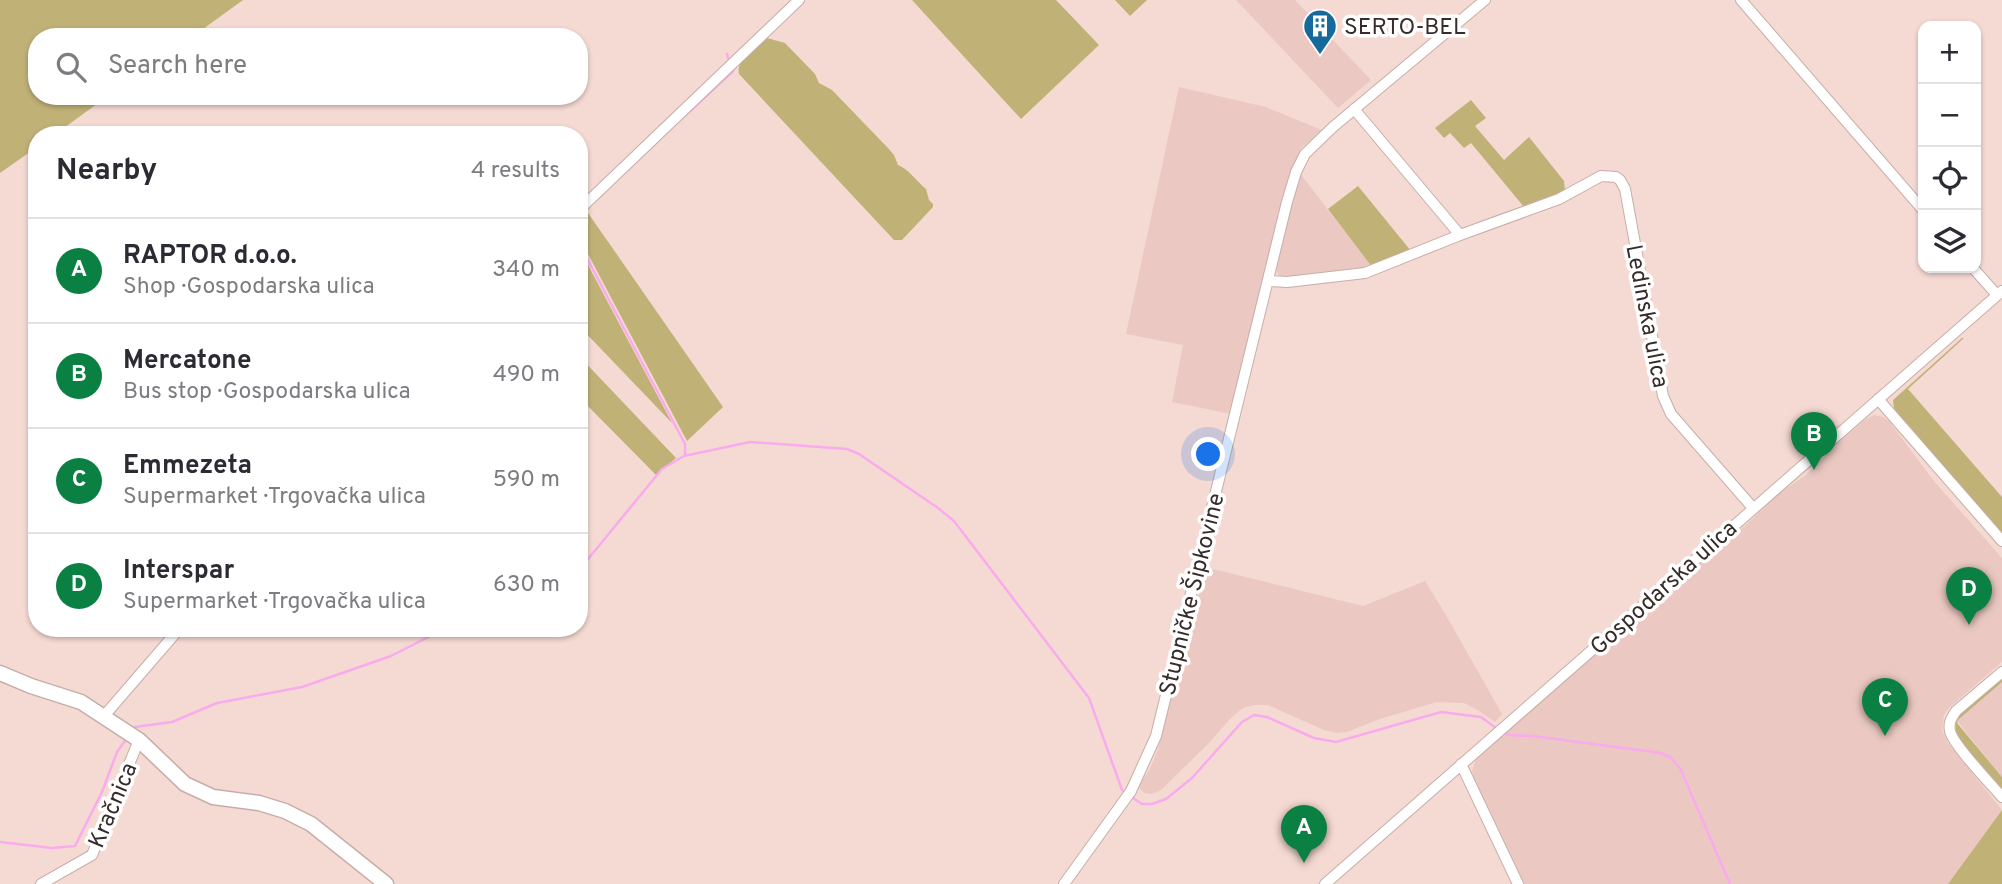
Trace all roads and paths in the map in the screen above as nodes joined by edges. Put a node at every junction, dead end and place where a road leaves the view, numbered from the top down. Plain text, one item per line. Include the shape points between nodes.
1 (799, 0) edge
2 (1485, 0) edge
3 (1741, 0) edge
4 (1354, 109) junction
5 (588, 201) edge
6 (1918, 204) edge
7 (1460, 235) junction
8 (1978, 273) edge
9 (1269, 281) junction
10 (2000, 293) edge
11 (1878, 399) junction
12 (1753, 508) junction
13 (2002, 541) edge
14 (172, 637) edge
15 (2002, 672) edge
16 (0, 673) edge
17 (104, 716) junction
18 (139, 740) junction
19 (1461, 764) junction
20 (2002, 797) edge
21 (41, 884) edge
22 (386, 884) edge
23 (1064, 884) edge
24 (1325, 884) edge
25 (1518, 884) edge

1 - 5 street
2 - 4 street, Stupničke Šipkovine
3 - 6 street
4 - 7 street
4 - 9 street, Stupničke Šipkovine via 1301,160 1286,202
7 - 9 street via 1364,273
7 - 12 street, Ledinska ulica via 1559,199 1601,176 1618,179 1625,189 1663,396 1671,414
8 - 10 street
9 - 23 street, Stupničke Šipkovine via 1156,736 1129,794
10 - 11 street, Gospodarska ulica
11 - 12 street, Gospodarska ulica
11 - 13 street
12 - 19 street, Gospodarska ulica
14 - 17 street
15 - 20 street via 1956,711 1950,730
16 - 17 main road via 81,702
17 - 18 main road
18 - 21 street, Kračnica via 92,855
18 - 22 main road via 185,784 213,797 285,811 312,824
19 - 24 street, Gospodarska ulica
19 - 25 street

